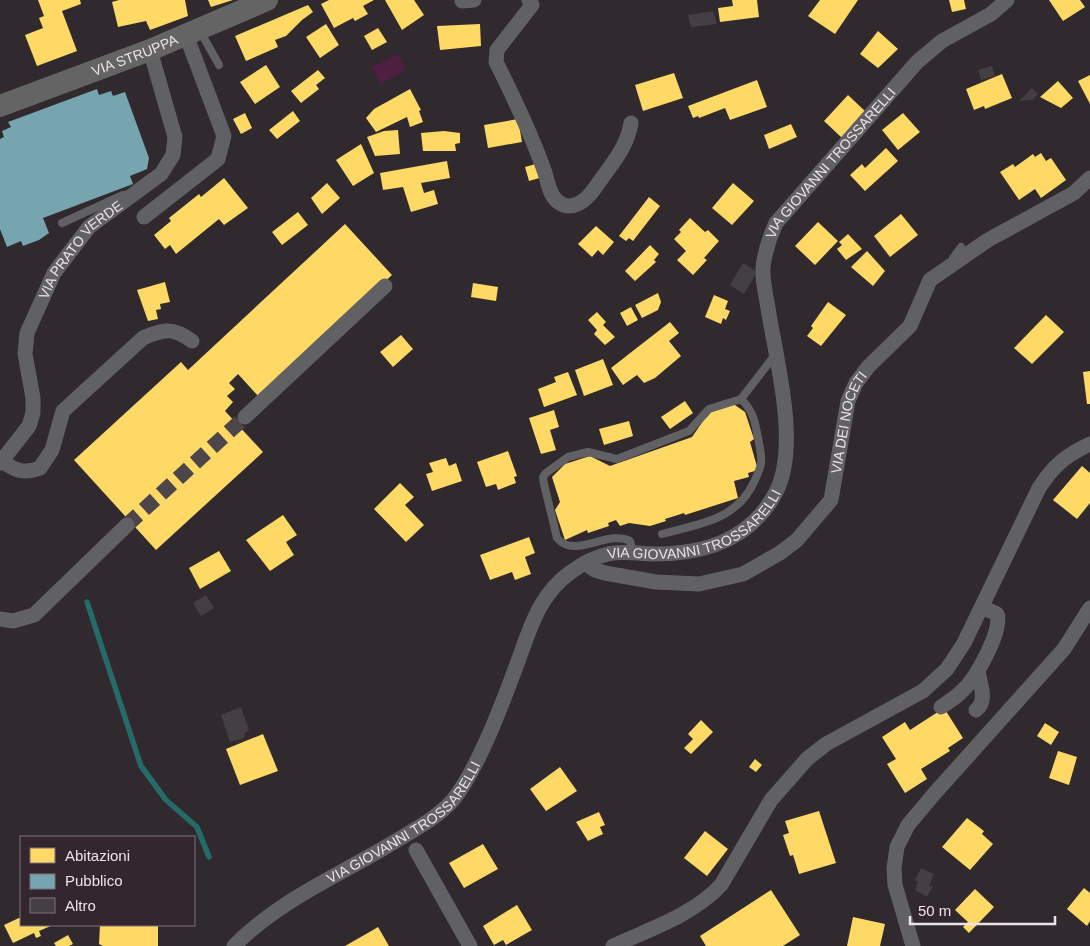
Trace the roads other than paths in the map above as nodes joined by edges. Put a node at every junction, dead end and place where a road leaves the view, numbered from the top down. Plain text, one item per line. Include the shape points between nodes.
1 (267, 0) edge
2 (529, 0) edge
3 (1006, 0) edge
4 (193, 33) junction
5 (150, 50) junction
6 (219, 64) dead end
7 (0, 106) edge
8 (631, 123) dead end
9 (1090, 178) edge
10 (135, 194) junction
11 (144, 217) dead end
12 (62, 223) dead end
13 (961, 247) dead end
14 (952, 265) junction
15 (385, 286) dead end
16 (192, 341) dead end
17 (775, 355) junction
18 (741, 399) junction
19 (245, 417) tunnel mouth
20 (1090, 444) edge
21 (1, 462) edge
22 (127, 525) tunnel mouth
23 (662, 534) dead end
24 (633, 552) junction
25 (585, 563) junction
26 (982, 607) junction
27 (1090, 608) edge
28 (0, 619) edge
29 (978, 671) junction
30 (941, 707) dead end
31 (976, 710) dead end
32 (416, 850) dead end
33 (234, 946) edge
34 (470, 946) edge
35 (613, 946) edge
36 (913, 946) edge

1 - 4 street, VIA STRUPPA
2 - 8 street via 532,6 497,50 496,62 534,143 551,194 558,202 569,206 580,204 590,196 629,139
3 - 17 street, VIA GIOVANNI TROSSARELLI via 991,14 942,41 917,62 776,223 767,241 762,270
4 - 5 street, VIA STRUPPA
4 - 6 lane
4 - 11 street via 224,136 218,159
5 - 7 street, VIA STRUPPA
5 - 10 street, VIA PRATO VERDE via 175,137 173,155 162,174
9 - 14 street, VIA DEI NOCETI via 1074,192 988,240
10 - 12 lane via 129,192
10 - 21 street, VIA PRATO VERDE via 89,226 54,272 27,333 25,354 33,413 29,426
13 - 14 lane
14 - 25 street, VIA DEI NOCETI via 930,280 910,326 856,383 846,410 831,500 797,540 743,574 699,584 656,582 605,573
15 - 19 street
16 - 21 street via 175,330 143,338 62,411 52,450 40,468 25,472
17 - 18 lane
17 - 24 street, VIA GIOVANNI TROSSARELLI via 785,415 786,458 783,478 766,508 743,531 717,546 679,553
18 - 23 lane via 753,411 763,462 745,500 732,512
18 - 24 lane via 709,409 690,431 617,459 588,452 568,457 546,473 544,484 557,538 563,545 570,547 626,539 630,541
20 - 26 street via 1053,467 1039,488
22 - 28 street via 34,615 13,621
24 - 25 street, VIA GIOVANNI TROSSARELLI via 610,553
25 - 33 street, VIA GIOVANNI TROSSARELLI via 554,586 542,602 472,769 451,802 420,826 279,908
26 - 29 street via 996,614 999,620
26 - 35 street via 964,643 938,679 923,691 826,744 790,776 771,800 711,896
27 - 36 street via 1064,649 934,794 908,825 896,847 895,885
29 - 30 street via 963,690
29 - 31 street via 983,699
32 - 34 street

